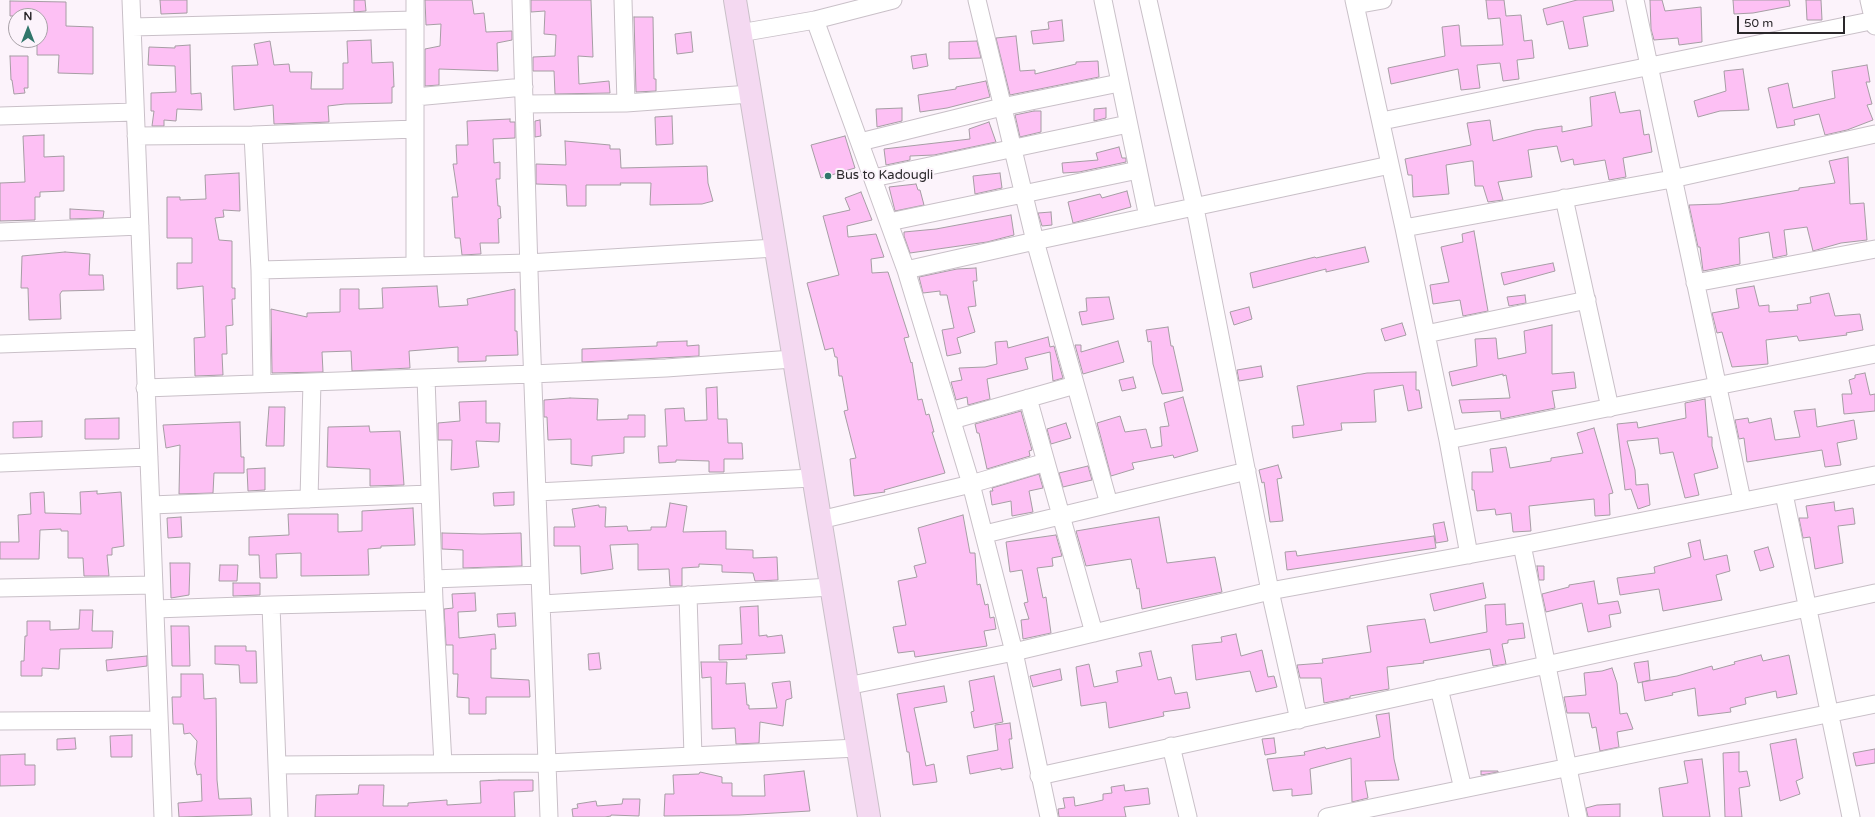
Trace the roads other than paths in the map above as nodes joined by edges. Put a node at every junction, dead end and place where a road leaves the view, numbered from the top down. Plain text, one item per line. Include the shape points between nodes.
1 (131, 0) edge
2 (415, 0) edge
3 (521, 0) edge
4 (623, 0) edge
5 (735, 0) edge
6 (890, 0) edge
7 (977, 0) edge
8 (1103, 0) edge
9 (1148, 0) edge
10 (1383, 0) edge
11 (1635, 0) edge
12 (1870, 0) edge
13 (1354, 3) edge
14 (415, 20) junction
15 (815, 20) junction
16 (1875, 22) edge
17 (132, 27) junction
18 (740, 33) junction
19 (1649, 65) junction
20 (1119, 83) junction
21 (524, 87) junction
22 (750, 94) junction
23 (415, 96) junction
24 (626, 103) junction
25 (525, 104) junction
26 (1002, 107) junction
27 (135, 112) junction
28 (0, 116) edge
29 (1382, 121) junction
30 (1128, 124) junction
31 (415, 129) junction
32 (1875, 134) edge
33 (253, 135) junction
34 (136, 136) junction
35 (860, 142) junction
36 (1012, 149) junction
37 (1390, 165) junction
38 (1138, 170) junction
39 (873, 178) junction
40 (1672, 179) junction
41 (1023, 195) junction
42 (1564, 198) junction
43 (1195, 208) junction
44 (1148, 217) junction
45 (889, 222) junction
46 (140, 226) junction
47 (1404, 228) junction
48 (0, 232) edge
49 (1035, 241) junction
50 (775, 248) junction
51 (1875, 249) edge
52 (528, 263) junction
53 (415, 266) junction
54 (260, 270) junction
55 (906, 270) junction
56 (1695, 283) junction
57 (1587, 300) junction
58 (1426, 334) junction
59 (144, 339) junction
60 (0, 344) edge
61 (1875, 354) edge
62 (793, 359) junction
63 (532, 374) junction
64 (426, 378) junction
65 (312, 382) junction
66 (262, 383) junction
67 (1074, 385) junction
68 (1718, 387) junction
69 (145, 388) junction
70 (1028, 398) junction
71 (1610, 408) junction
72 (952, 420) junction
73 (1448, 440) junction
74 (149, 457) junction
75 (1046, 462) junction
76 (0, 463) edge
77 (1246, 471) junction
78 (1875, 475) edge
79 (812, 478) junction
80 (971, 484) junction
81 (537, 492) junction
82 (430, 494) junction
83 (1784, 494) junction
84 (309, 499) junction
85 (1742, 500) junction
86 (1109, 504) junction
87 (151, 505) junction
88 (1061, 516) junction
89 (820, 520) junction
90 (985, 534) junction
91 (1522, 545) junction
92 (1469, 555) junction
93 (540, 575) junction
94 (433, 579) junction
95 (154, 585) junction
96 (832, 587) junction
97 (0, 588) edge
98 (1270, 591) junction
99 (1875, 593) edge
100 (688, 595) junction
101 (434, 601) junction
102 (542, 604) junction
103 (271, 605) junction
104 (155, 609) junction
105 (1808, 609) junction
106 (1094, 633) junction
107 (1014, 652) junction
108 (1546, 664) junction
109 (847, 686) junction
110 (1439, 688) junction
111 (1875, 704) edge
112 (1829, 714) junction
113 (159, 720) junction
114 (1299, 720) junction
115 (0, 721) edge
116 (1171, 746) junction
117 (857, 748) junction
118 (693, 756) junction
119 (548, 763) junction
120 (443, 764) junction
121 (277, 765) junction
122 (1568, 766) junction
123 (1040, 776) junction
124 (1463, 789) junction
125 (163, 817) edge
126 (279, 817) edge
127 (549, 817) edge
128 (869, 817) edge
129 (1049, 817) edge
130 (1188, 817) edge
131 (1327, 817) edge
132 (1578, 817) edge
133 (1851, 817) edge

1 - 17 street
2 - 14 street
3 - 21 street
4 - 24 street
5 - 18 main road
6 - 15 street
7 - 26 street
8 - 20 street
9 - 43 street
10 - 13 street
11 - 19 street
12 - 16 street
13 - 29 street
14 - 17 street
14 - 23 street
15 - 18 street
15 - 35 street
16 - 19 street
17 - 27 street
18 - 22 main road
19 - 29 street
19 - 40 street
20 - 26 street
20 - 30 street
21 - 23 street
21 - 25 street
22 - 24 street
22 - 50 main road
23 - 31 street
24 - 25 street
25 - 52 street
26 - 35 street
26 - 36 street
27 - 28 street
27 - 34 street
29 - 37 street
30 - 36 street
30 - 38 street
31 - 33 street
31 - 53 street
32 - 40 street
33 - 34 street
33 - 54 street
34 - 46 street
35 - 39 street
36 - 39 street
36 - 41 street
37 - 43 street
37 - 47 street
38 - 41 street
38 - 44 street
39 - 45 street
40 - 42 street
40 - 56 street
41 - 45 street
41 - 49 street
42 - 47 street
42 - 57 street
43 - 44 street
43 - 77 street
44 - 49 street
45 - 55 street
46 - 48 street
46 - 59 street
47 - 58 street
49 - 55 street
49 - 67 street
50 - 52 street
50 - 62 main road
51 - 56 street
52 - 53 street
52 - 63 street
53 - 54 street
54 - 66 street
55 - 72 street
56 - 68 street
57 - 58 street
57 - 71 street
58 - 73 street
59 - 60 street
59 - 69 street
61 - 68 street
62 - 63 street
62 - 79 main road
63 - 64 street
63 - 81 street
64 - 65 street
64 - 82 street
65 - 66 street
65 - 84 street
66 - 69 street
67 - 70 street
67 - 86 street
68 - 71 street
68 - 85 street
69 - 74 street
70 - 72 street
70 - 75 street
71 - 73 street
72 - 80 street
73 - 92 street
74 - 76 street
74 - 87 street
75 - 80 street
75 - 88 street
77 - 86 street
77 - 98 street
78 - 83 street
79 - 81 street
79 - 89 main road
80 - 89 street
80 - 90 street
81 - 93 street
82 - 84 street
82 - 94 street
83 - 85 street
83 - 105 street
84 - 87 street
85 - 91 street
86 - 88 street
87 - 95 street
88 - 90 street
88 - 106 street
89 - 96 main road
90 - 107 street
91 - 92 street
91 - 108 street
92 - 98 street
93 - 94 street
93 - 102 street
94 - 101 street
95 - 97 street
95 - 104 street
96 - 100 street
96 - 109 main road
98 - 106 street
98 - 114 street
99 - 105 street
100 - 102 street
100 - 118 street
101 - 103 street
101 - 120 street
102 - 119 street
103 - 104 street
103 - 121 street
104 - 113 street
105 - 108 street
105 - 112 street
106 - 107 street
107 - 109 street
107 - 123 street
108 - 110 street
108 - 122 street
109 - 117 main road
110 - 114 street
110 - 124 street
111 - 112 street
112 - 122 street
112 - 133 street
113 - 115 street
113 - 125 street
114 - 116 street
116 - 123 street
116 - 130 street
117 - 118 street
117 - 128 main road
118 - 119 street
119 - 120 street
119 - 127 street
120 - 121 street
121 - 126 street
122 - 124 street
122 - 132 street
123 - 129 street
124 - 131 street

